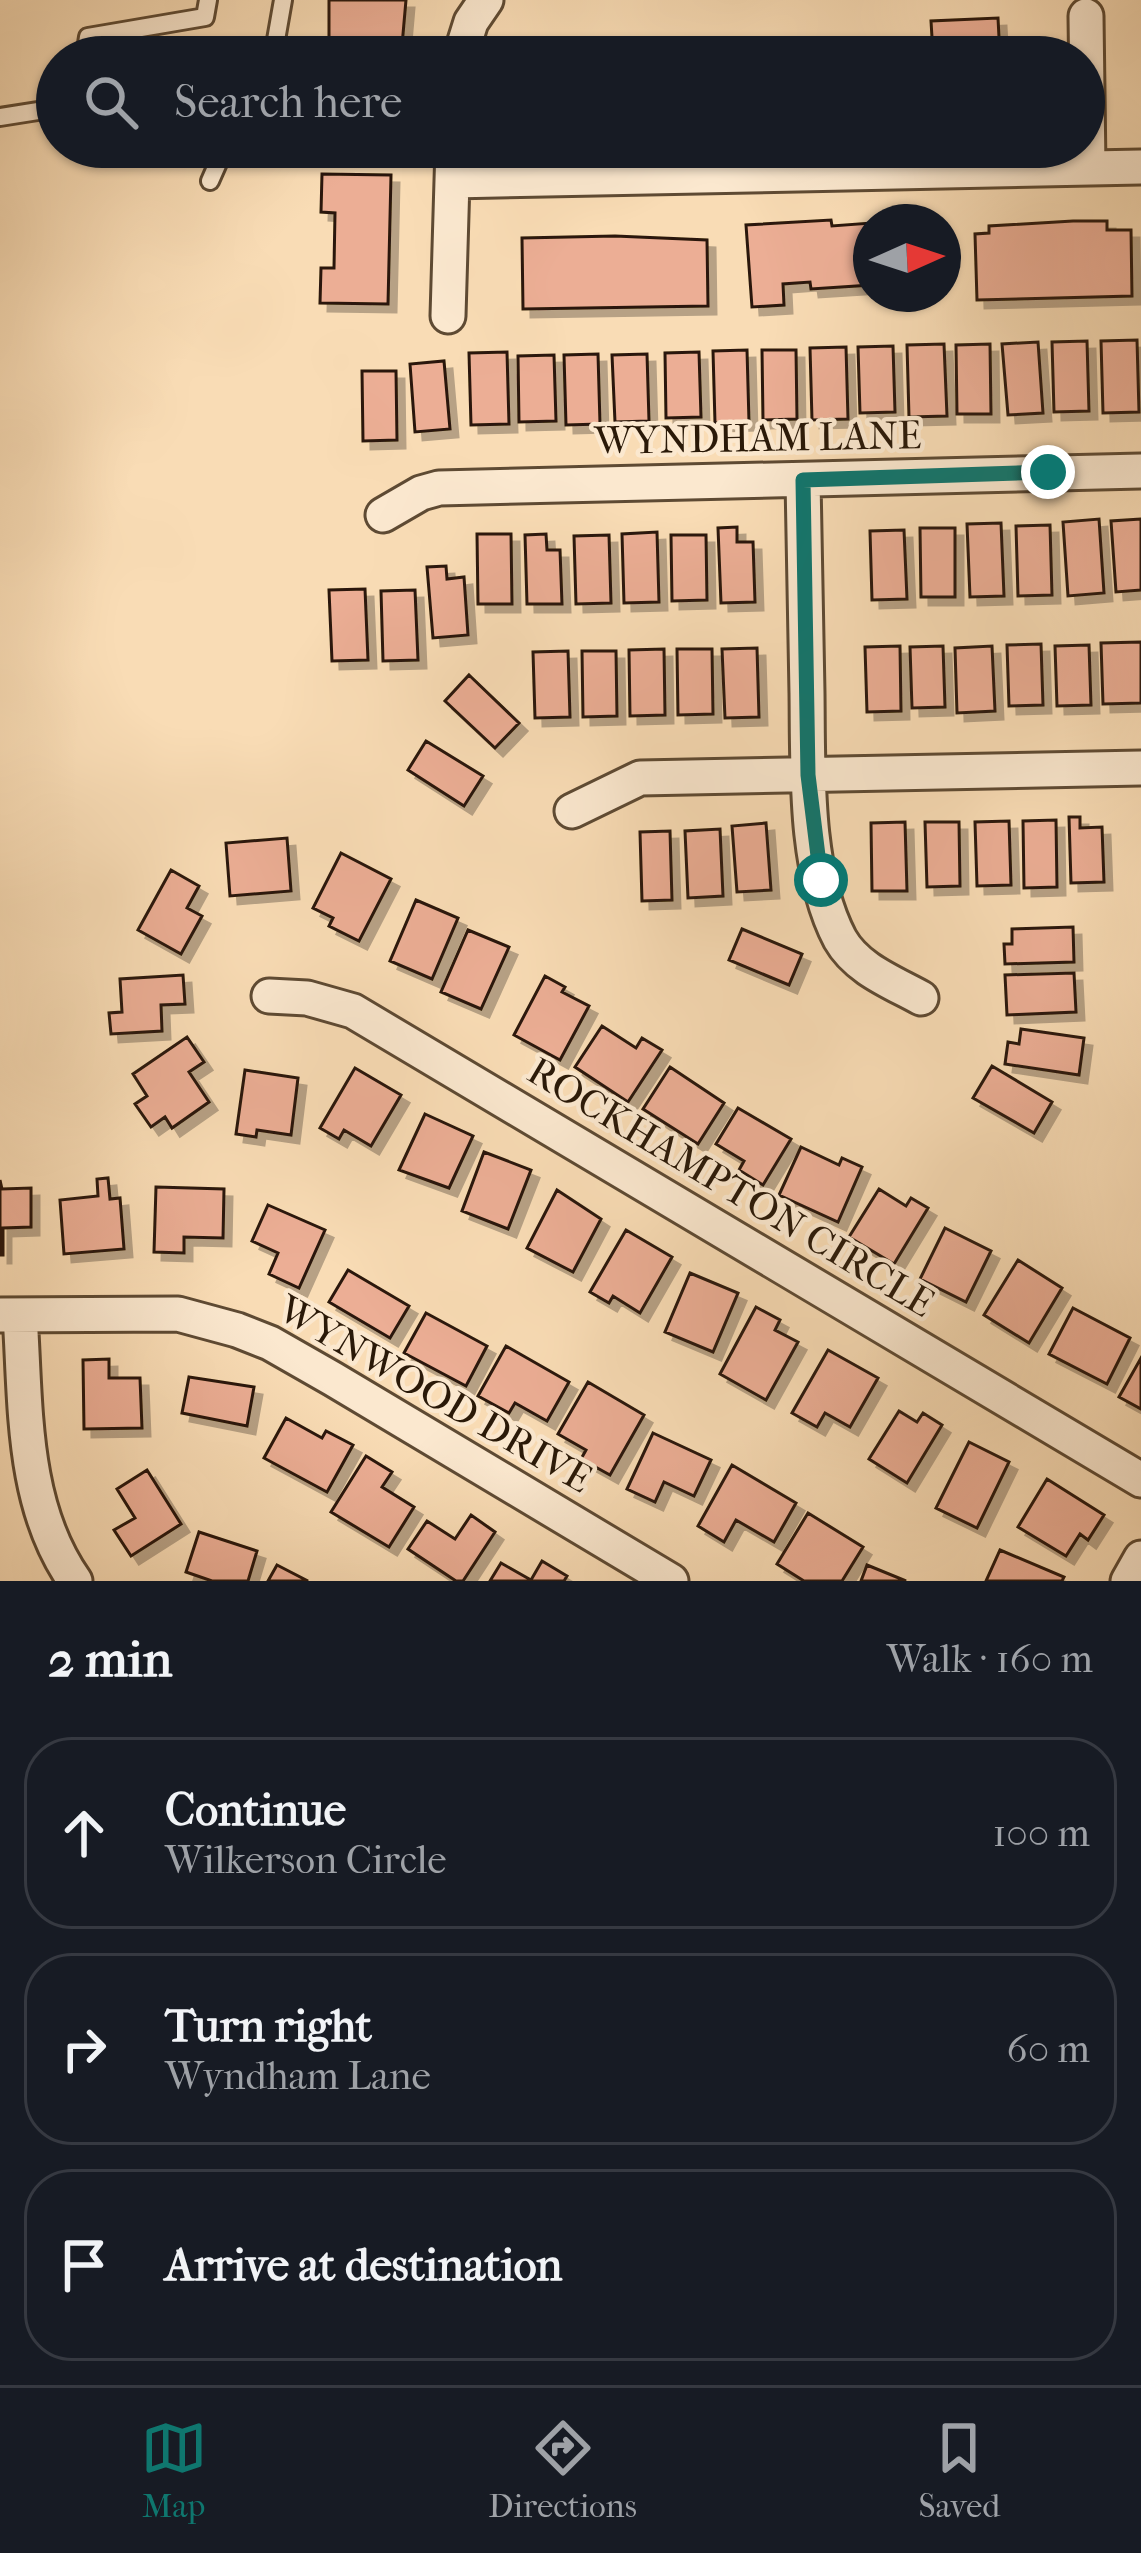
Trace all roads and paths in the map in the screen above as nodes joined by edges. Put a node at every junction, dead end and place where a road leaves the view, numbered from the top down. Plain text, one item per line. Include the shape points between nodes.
1 (208, 0) edge
2 (284, 0) edge
3 (486, 0) edge
4 (1085, 16) dead end
5 (94, 36) edge
6 (276, 36) edge
7 (467, 36) edge
8 (1085, 36) edge
9 (36, 111) edge
10 (0, 117) edge
11 (1141, 166) edge
12 (1105, 167) edge
13 (216, 168) edge
14 (452, 168) edge
15 (1088, 168) edge
16 (210, 181) dead end
17 (452, 181) junction
18 (448, 316) dead end
19 (1141, 471) edge
20 (803, 480) junction
21 (383, 515) dead end
22 (1141, 768) edge
23 (808, 775) junction
24 (572, 811) dead end
25 (269, 996) dead end
26 (921, 998) dead end
27 (10, 1315) edge
28 (1141, 1480) edge
29 (1141, 1558) edge
30 (74, 1581) edge
31 (671, 1581) edge
32 (1128, 1581) edge

1 - 5 lane via 205,17
2 - 6 lane
3 - 7 street
4 - 8 street
9 - 10 lane
11 - 12 street
13 - 16 lane
14 - 17 street
15 - 17 street
17 - 18 street
19 - 20 street, WYNDHAM LANE
20 - 21 street, WYNDHAM LANE via 439,488
20 - 23 street
22 - 23 street
23 - 24 street via 640,778
23 - 26 street via 821,880 839,937 869,970
25 - 28 street, ROCKHAMPTON CIRCLE via 353,1011
27 - 30 street via 36,1496
27 - 31 street, WYNWOOD DRIVE via 178,1314 254,1336
29 - 32 street

